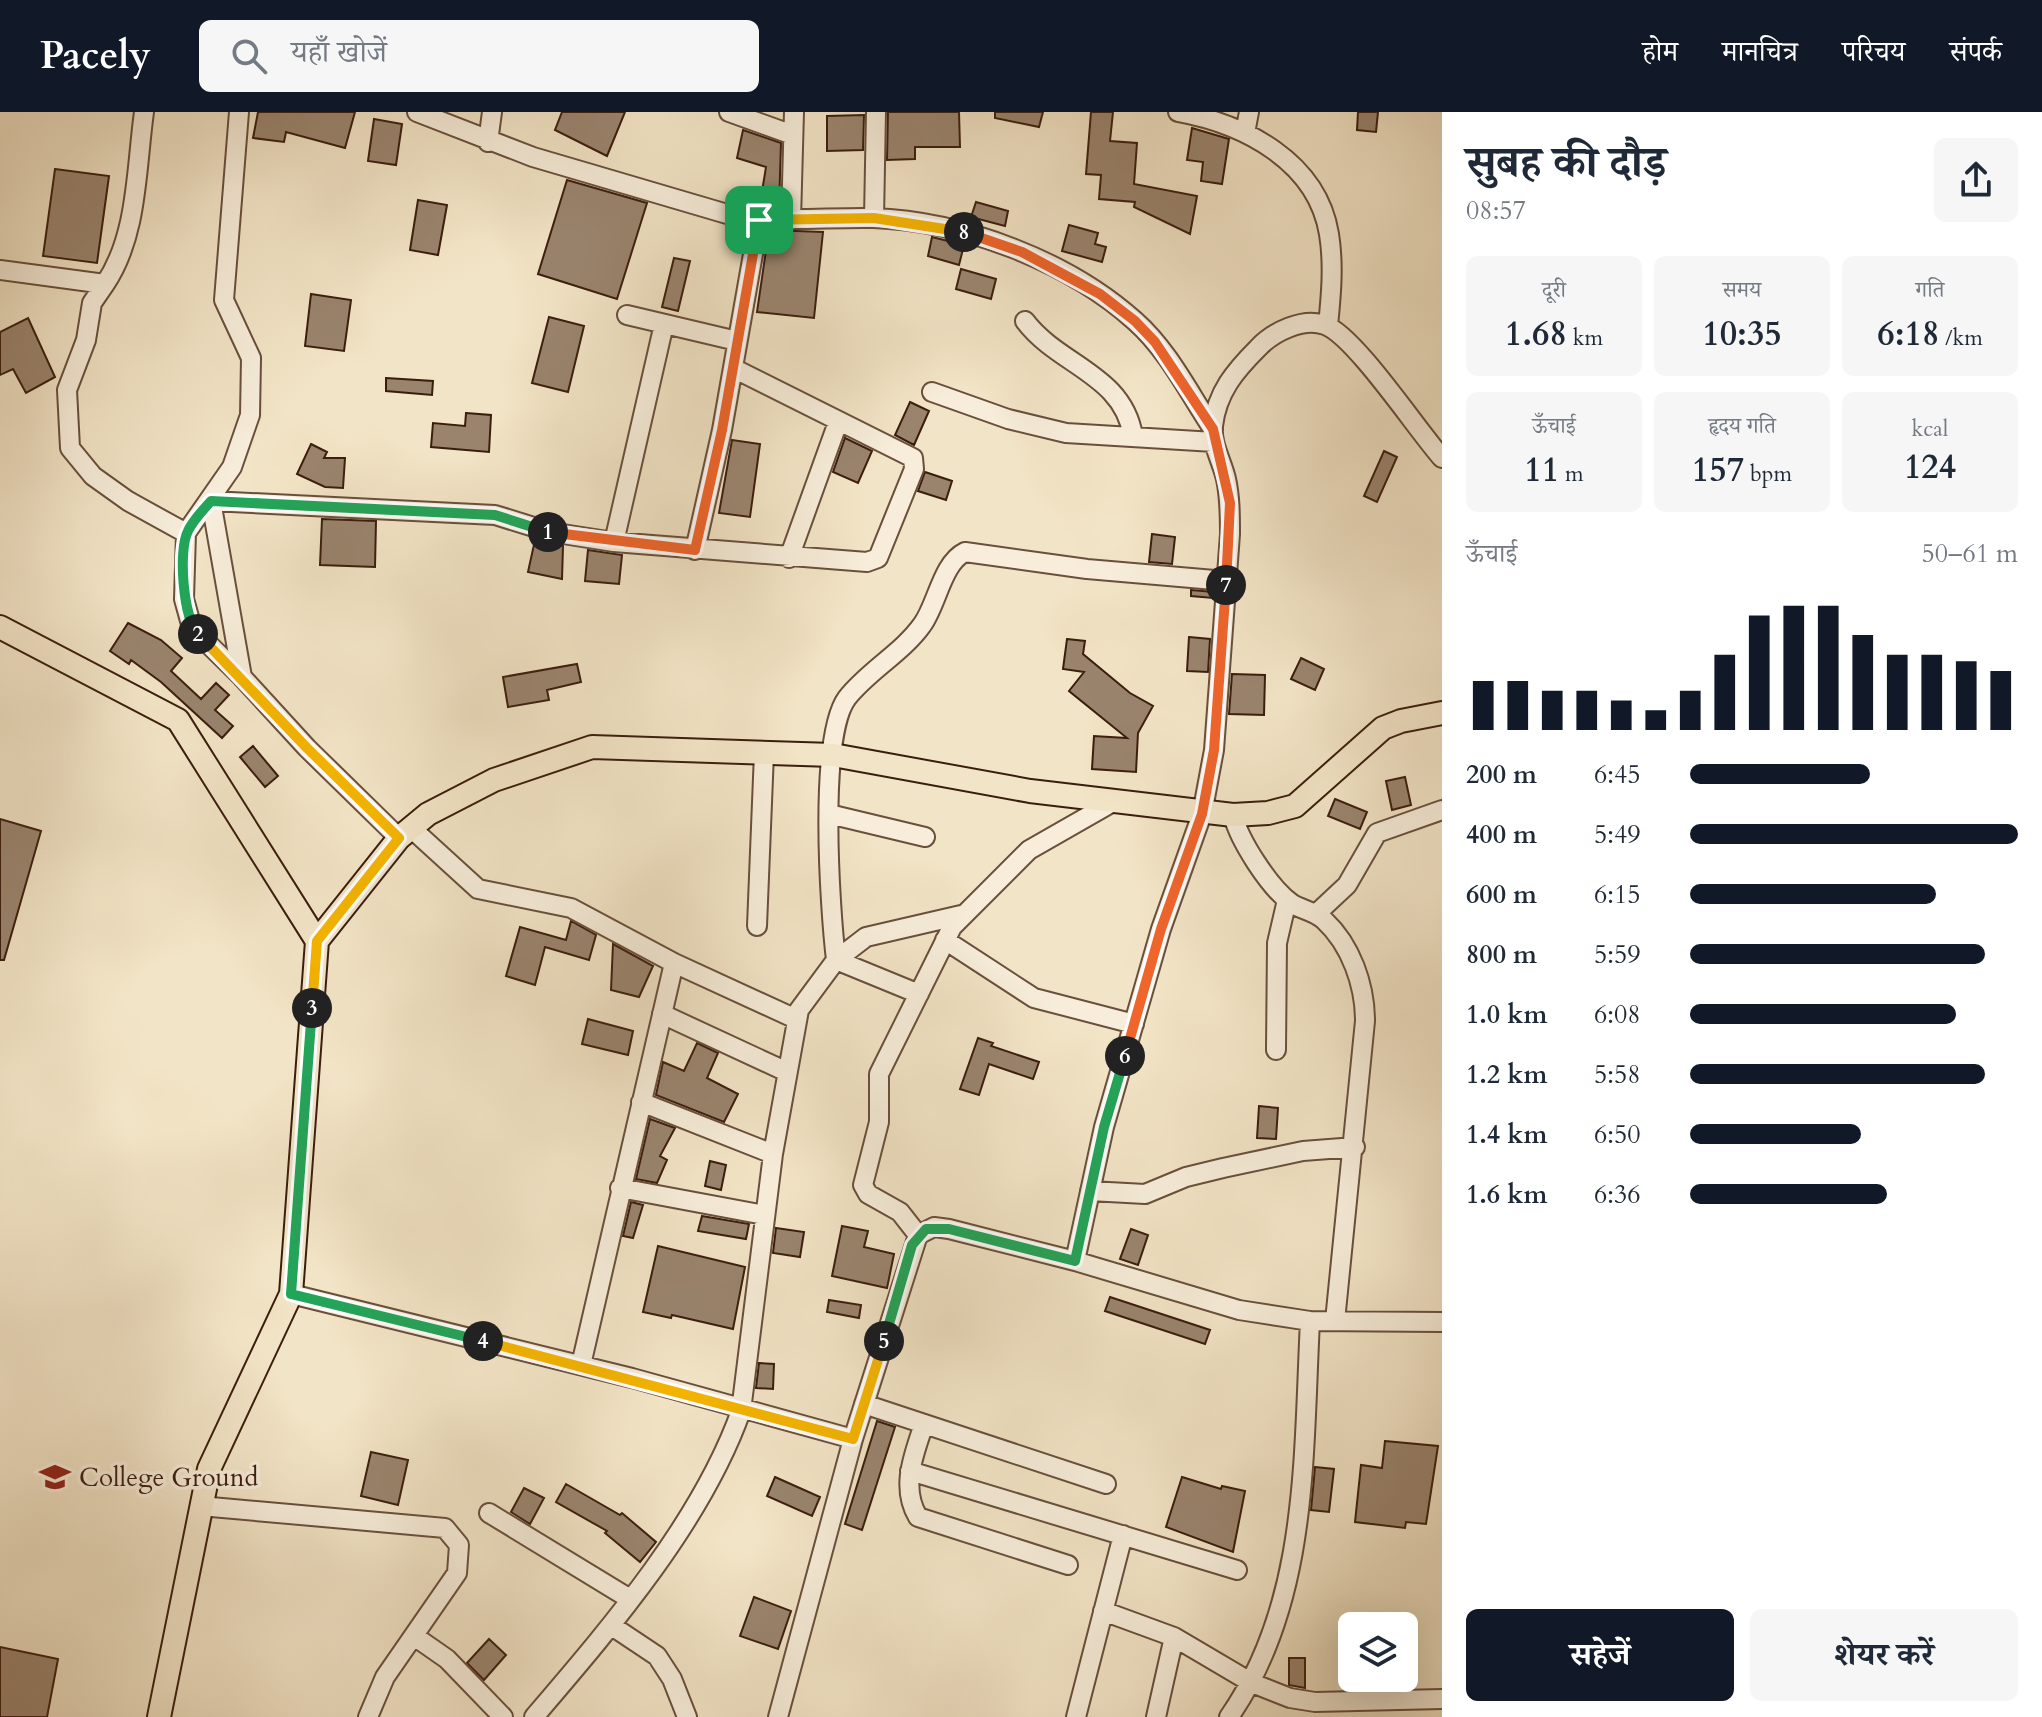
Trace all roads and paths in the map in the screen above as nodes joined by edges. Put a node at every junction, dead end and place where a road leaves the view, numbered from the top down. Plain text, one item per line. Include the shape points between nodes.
1 (144, 112) edge
2 (239, 112) edge
3 (417, 112) edge
4 (492, 112) edge
5 (729, 112) edge
6 (794, 112) edge
7 (876, 112) edge
8 (1178, 112) edge
9 (1249, 112) edge
10 (1197, 114) edge
11 (1245, 133) junction
12 (793, 135) junction
13 (488, 142) junction
14 (874, 218) junction
15 (759, 220) junction
16 (791, 220) junction
17 (0, 270) edge
18 (105, 284) junction
19 (627, 315) dead end
20 (1025, 321) dead end
21 (664, 324) junction
22 (1328, 326) junction
23 (737, 341) junction
24 (733, 368) junction
25 (932, 392) dead end
26 (838, 422) junction
27 (1133, 436) junction
28 (1213, 436) junction
29 (1442, 458) edge
30 (211, 501) junction
31 (186, 533) junction
32 (614, 542) junction
33 (695, 550) junction
34 (789, 558) junction
35 (1226, 581) junction
36 (0, 627) edge
37 (242, 677) junction
38 (1442, 713) edge
39 (764, 753) junction
40 (833, 755) junction
41 (1113, 802) junction
42 (1442, 810) edge
43 (829, 814) junction
44 (1202, 814) junction
45 (1233, 815) junction
46 (405, 833) junction
47 (925, 837) dead end
48 (1287, 900) junction
49 (1316, 914) junction
50 (961, 915) junction
51 (757, 926) dead end
52 (945, 940) junction
53 (317, 941) junction
54 (836, 960) junction
55 (674, 963) junction
56 (919, 994) junction
57 (662, 1014) junction
58 (796, 1019) junction
59 (1134, 1024) junction
60 (1276, 1050) dead end
61 (785, 1071) junction
62 (641, 1102) junction
63 (1355, 1147) junction
64 (773, 1154) junction
65 (620, 1188) junction
66 (1090, 1191) junction
67 (764, 1215) junction
68 (918, 1235) junction
69 (1075, 1261) junction
70 (291, 1294) junction
71 (1310, 1321) junction
72 (1335, 1321) junction
73 (1442, 1322) edge
74 (581, 1365) junction
75 (864, 1404) junction
76 (741, 1411) junction
77 (924, 1424) junction
78 (853, 1439) junction
79 (910, 1471) junction
80 (1106, 1484) dead end
81 (200, 1506) junction
82 (489, 1513) dead end
83 (1123, 1535) junction
84 (1068, 1565) dead end
85 (1237, 1570) dead end
86 (630, 1599) junction
87 (1103, 1611) junction
88 (612, 1626) junction
89 (414, 1636) junction
90 (1174, 1637) junction
91 (1252, 1683) junction
92 (1442, 1699) edge
93 (159, 1717) edge
94 (368, 1717) edge
95 (503, 1717) edge
96 (534, 1717) edge
97 (687, 1717) edge
98 (778, 1717) edge
99 (1076, 1717) edge
100 (1156, 1717) edge
101 (1229, 1717) edge

1 - 18 street via 127,235 120,261
2 - 30 street via 224,300 251,358 250,415 232,467
3 - 13 street
4 - 13 street
5 - 12 street
6 - 12 street
7 - 14 street
8 - 10 street
9 - 11 street
10 - 11 street
11 - 22 street via 1291,162 1325,216 1332,260
12 - 16 street
13 - 15 street
14 - 16 street
14 - 28 street via 970,233 1022,252 1100,294 1155,342
15 - 16 street
15 - 23 street
17 - 18 street
18 - 31 street via 92,303 86,340 67,390 70,448 93,476
19 - 21 street
20 - 27 street via 1039,340 1091,373 1123,404
21 - 23 street
21 - 32 street
22 - 28 street via 1296,325 1263,343 1234,372 1217,406
22 - 29 street via 1385,385
23 - 24 street
24 - 26 street
24 - 33 street
25 - 27 street via 1053,430
26 - 34 street
26 - 34 street via 909,455 914,469 878,558
27 - 28 street
28 - 35 street via 1230,503
30 - 31 street
30 - 32 street via 495,515 550,532
30 - 37 street
31 - 37 street via 184,599 192,628
32 - 33 street
33 - 34 street
35 - 40 street via 965,552 954,561 922,625 846,700
35 - 44 street via 1214,750
36 - 53 main road via 178,720
37 - 46 street via 307,748
38 - 45 main road via 1383,728 1295,806
39 - 40 main road
39 - 46 main road via 592,747 494,780
39 - 51 street
40 - 41 main road
40 - 43 street
41 - 44 main road
41 - 50 street via 1029,850
42 - 49 street via 1377,833 1347,885
43 - 47 street
43 - 54 street
44 - 45 main road
44 - 59 street
45 - 48 street via 1241,838
46 - 53 main road
46 - 55 street via 478,889 571,908
48 - 49 street
48 - 60 street via 1277,943
49 - 63 street via 1354,963 1363,987
50 - 52 street
50 - 54 street via 866,937
52 - 56 street
52 - 59 street via 1034,998
53 - 70 main road
54 - 56 street
54 - 58 street
55 - 57 street
55 - 58 street
56 - 68 street via 879,1074 879,1122 863,1185 868,1194 900,1212
57 - 61 street
57 - 62 street
58 - 61 street
59 - 66 street
61 - 64 street
62 - 64 street
62 - 65 street
63 - 66 street via 1303,1151 1223,1168 1145,1194
63 - 72 street
64 - 67 street
65 - 67 street
65 - 74 street
66 - 69 street
67 - 76 street
68 - 69 street via 934,1227 949,1229
68 - 75 street
69 - 71 street via 1239,1310
70 - 74 street
70 - 81 main road via 209,1469
71 - 72 street
71 - 91 street via 1291,1564 1276,1629
72 - 73 street
74 - 76 street
75 - 77 street
75 - 78 street
76 - 78 street
76 - 86 street via 713,1477
77 - 79 street
77 - 80 street
78 - 98 street
79 - 83 street
79 - 84 street via 910,1500 918,1517
81 - 89 street via 445,1528 459,1545 457,1573
81 - 93 main road
82 - 86 street
83 - 85 street
83 - 87 street
86 - 88 street
87 - 90 street
87 - 99 street
88 - 96 street
88 - 97 street via 657,1656
89 - 94 street via 385,1677
89 - 95 street via 447,1659
90 - 91 street
90 - 100 street
91 - 92 street via 1315,1702
91 - 101 street

